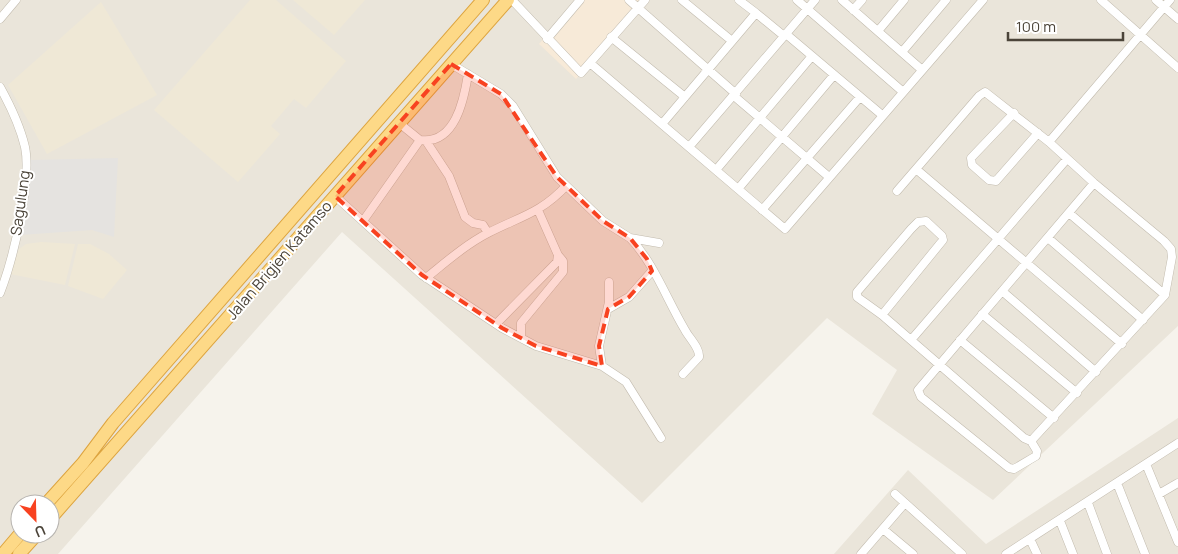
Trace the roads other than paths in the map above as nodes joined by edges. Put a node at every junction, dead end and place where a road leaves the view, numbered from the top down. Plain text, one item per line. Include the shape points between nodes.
1 (16, 0) edge
2 (483, 0) edge
3 (508, 0) edge
4 (512, 0) edge
5 (580, 0) edge
6 (629, 0) edge
7 (645, 0) edge
8 (682, 0) edge
9 (739, 0) edge
10 (797, 0) edge
11 (814, 0) edge
12 (842, 0) edge
13 (862, 0) edge
14 (904, 0) edge
15 (946, 0) edge
16 (1101, 0) edge
17 (1156, 0) edge
18 (1170, 0) edge
19 (978, 2) edge
20 (1164, 7) junction
21 (807, 8) junction
22 (638, 9) junction
23 (853, 10) junction
24 (756, 13) junction
25 (0, 19) edge
26 (1178, 19) edge
27 (878, 31) junction
28 (1141, 34) junction
29 (785, 35) junction
30 (611, 37) junction
31 (546, 39) junction
32 (732, 41) junction
33 (902, 52) junction
34 (812, 56) junction
35 (590, 63) junction
36 (451, 64) junction
37 (1178, 68) edge
38 (709, 69) junction
39 (921, 69) junction
40 (468, 74) junction
41 (834, 75) junction
42 (0, 87) edge
43 (902, 91) junction
44 (735, 95) junction
45 (685, 97) junction
46 (860, 97) junction
47 (1014, 113) junction
48 (882, 115) junction
49 (760, 118) junction
50 (399, 123) junction
51 (662, 124) junction
52 (1038, 133) junction
53 (782, 137) junction
54 (423, 140) junction
55 (1049, 142) junction
56 (689, 147) junction
57 (807, 158) junction
58 (1067, 159) junction
59 (716, 170) junction
60 (916, 170) junction
61 (829, 177) junction
62 (1094, 184) junction
63 (566, 186) junction
64 (738, 189) junction
65 (898, 191) dead end
66 (335, 196) junction
67 (538, 210) junction
68 (762, 210) junction
69 (1069, 213) junction
70 (363, 221) junction
71 (488, 233) junction
72 (630, 238) junction
73 (998, 238) junction
74 (1048, 238) junction
75 (659, 243) dead end
76 (558, 255) junction
77 (0, 264) edge
78 (1026, 264) junction
79 (8, 270) junction
80 (652, 271) junction
81 (426, 278) junction
82 (609, 282) dead end
83 (1002, 291) junction
84 (0, 293) edge
85 (1164, 295) junction
86 (608, 309) junction
87 (982, 314) junction
88 (882, 315) junction
89 (1143, 320) junction
90 (496, 324) junction
91 (521, 338) junction
92 (911, 340) junction
93 (960, 340) junction
94 (1122, 344) junction
95 (938, 365) junction
96 (602, 366) junction
97 (1096, 372) junction
98 (683, 374) dead end
99 (1077, 393) junction
100 (1054, 418) junction
101 (661, 438) dead end
102 (1031, 441) junction
103 (1178, 443) edge
104 (1146, 464) junction
105 (1117, 483) junction
106 (1178, 483) edge
107 (895, 494) dead end
108 (1159, 494) junction
109 (60, 495) edge
110 (60, 498) edge
111 (905, 503) junction
112 (1088, 503) junction
113 (1060, 521) junction
114 (882, 529) junction
115 (1030, 539) junction
116 (1178, 542) edge
117 (11, 544) edge
118 (28, 544) edge
119 (2, 554) edge
120 (19, 554) edge
121 (861, 554) edge
122 (913, 554) edge
123 (962, 554) edge
124 (1006, 554) edge
125 (1037, 554) edge
126 (1073, 554) edge
127 (1107, 554) edge
128 (1145, 554) edge

1 - 25 street
2 - 109 highway, Jalan Brigjen Katamso via 114,423
3 - 36 highway, Jalan Brigjen Katamso
4 - 31 street
5 - 31 street
6 - 22 street
7 - 22 street
8 - 32 street
9 - 24 street
10 - 21 street
11 - 21 street
12 - 23 street
13 - 23 street
14 - 27 street
15 - 33 street
16 - 28 street
17 - 20 street
18 - 20 street
19 - 39 street
20 - 26 street
20 - 28 street
21 - 29 street
21 - 43 street
22 - 30 street
22 - 38 street
23 - 27 street
24 - 29 street
24 - 32 street
27 - 33 street
28 - 37 street
28 - 55 street
29 - 34 street
29 - 44 street
30 - 35 street
30 - 45 street
31 - 35 street via 581,73
32 - 38 street
33 - 39 street
34 - 41 street
34 - 49 street
35 - 51 street
36 - 40 street
36 - 50 highway, Jalan Brigjen Katamso
38 - 44 street
38 - 45 street
39 - 43 street
40 - 54 street via 465,96 448,131 438,138
40 - 63 street via 501,94 513,106 557,177
41 - 46 street
41 - 53 street
42 - 79 street, Sagulung via 25,148 26,178
43 - 48 street
44 - 49 street
44 - 56 street
45 - 51 street
46 - 48 street
46 - 57 street
47 - 52 street
47 - 52 street via 971,158 972,165 989,180 996,181 1001,177
47 - 60 street via 985,92
48 - 61 street
49 - 53 street
49 - 59 street
50 - 54 street
50 - 66 highway, Jalan Brigjen Katamso
51 - 56 street
52 - 55 street
53 - 57 street
53 - 64 street
54 - 70 street
54 - 71 street via 448,176 465,217 482,225
55 - 58 street
56 - 59 street
57 - 61 street
57 - 68 street
58 - 62 street
58 - 73 street
59 - 64 street
60 - 65 street
60 - 73 street
61 - 68 street via 789,228 782,227
62 - 69 street
62 - 85 street via 1170,249 1172,257
63 - 67 street
63 - 72 street via 603,220
64 - 68 street
66 - 70 street
66 - 110 highway, Jalan Brigjen Katamso
67 - 71 street
67 - 76 street
69 - 74 street
69 - 85 street
70 - 81 street
71 - 81 street
72 - 75 street
72 - 80 street
73 - 78 street
73 - 92 street
74 - 78 street
74 - 89 street
76 - 90 street via 557,262
76 - 91 street via 563,261 563,272 521,323
77 - 79 street
78 - 83 street
78 - 94 street
79 - 84 street, Sagulung
80 - 86 street via 629,297
80 - 98 street via 700,354
81 - 90 street
82 - 86 street
83 - 87 street
83 - 97 street
85 - 89 street
86 - 96 street via 599,346
87 - 93 street
87 - 99 street
88 - 88 street via 857,296 857,292 911,229 918,222 926,222 943,240
88 - 92 street
89 - 94 street
90 - 91 street
91 - 96 street via 536,346
92 - 95 street
93 - 95 street
93 - 100 street
94 - 97 street
95 - 102 street
95 - 102 street via 918,390 920,397 1009,468 1014,469 1036,456 1037,451
96 - 101 street via 631,387
97 - 99 street
99 - 100 street
100 - 102 street
103 - 104 street
104 - 105 street
104 - 108 street
105 - 112 street
105 - 128 street
106 - 108 street
107 - 111 street
108 - 116 street
111 - 114 street
111 - 123 street
112 - 113 street
112 - 127 street
113 - 115 street
113 - 126 street
114 - 121 street
114 - 122 street
115 - 124 street
115 - 125 street
117 - 119 highway
118 - 120 highway

